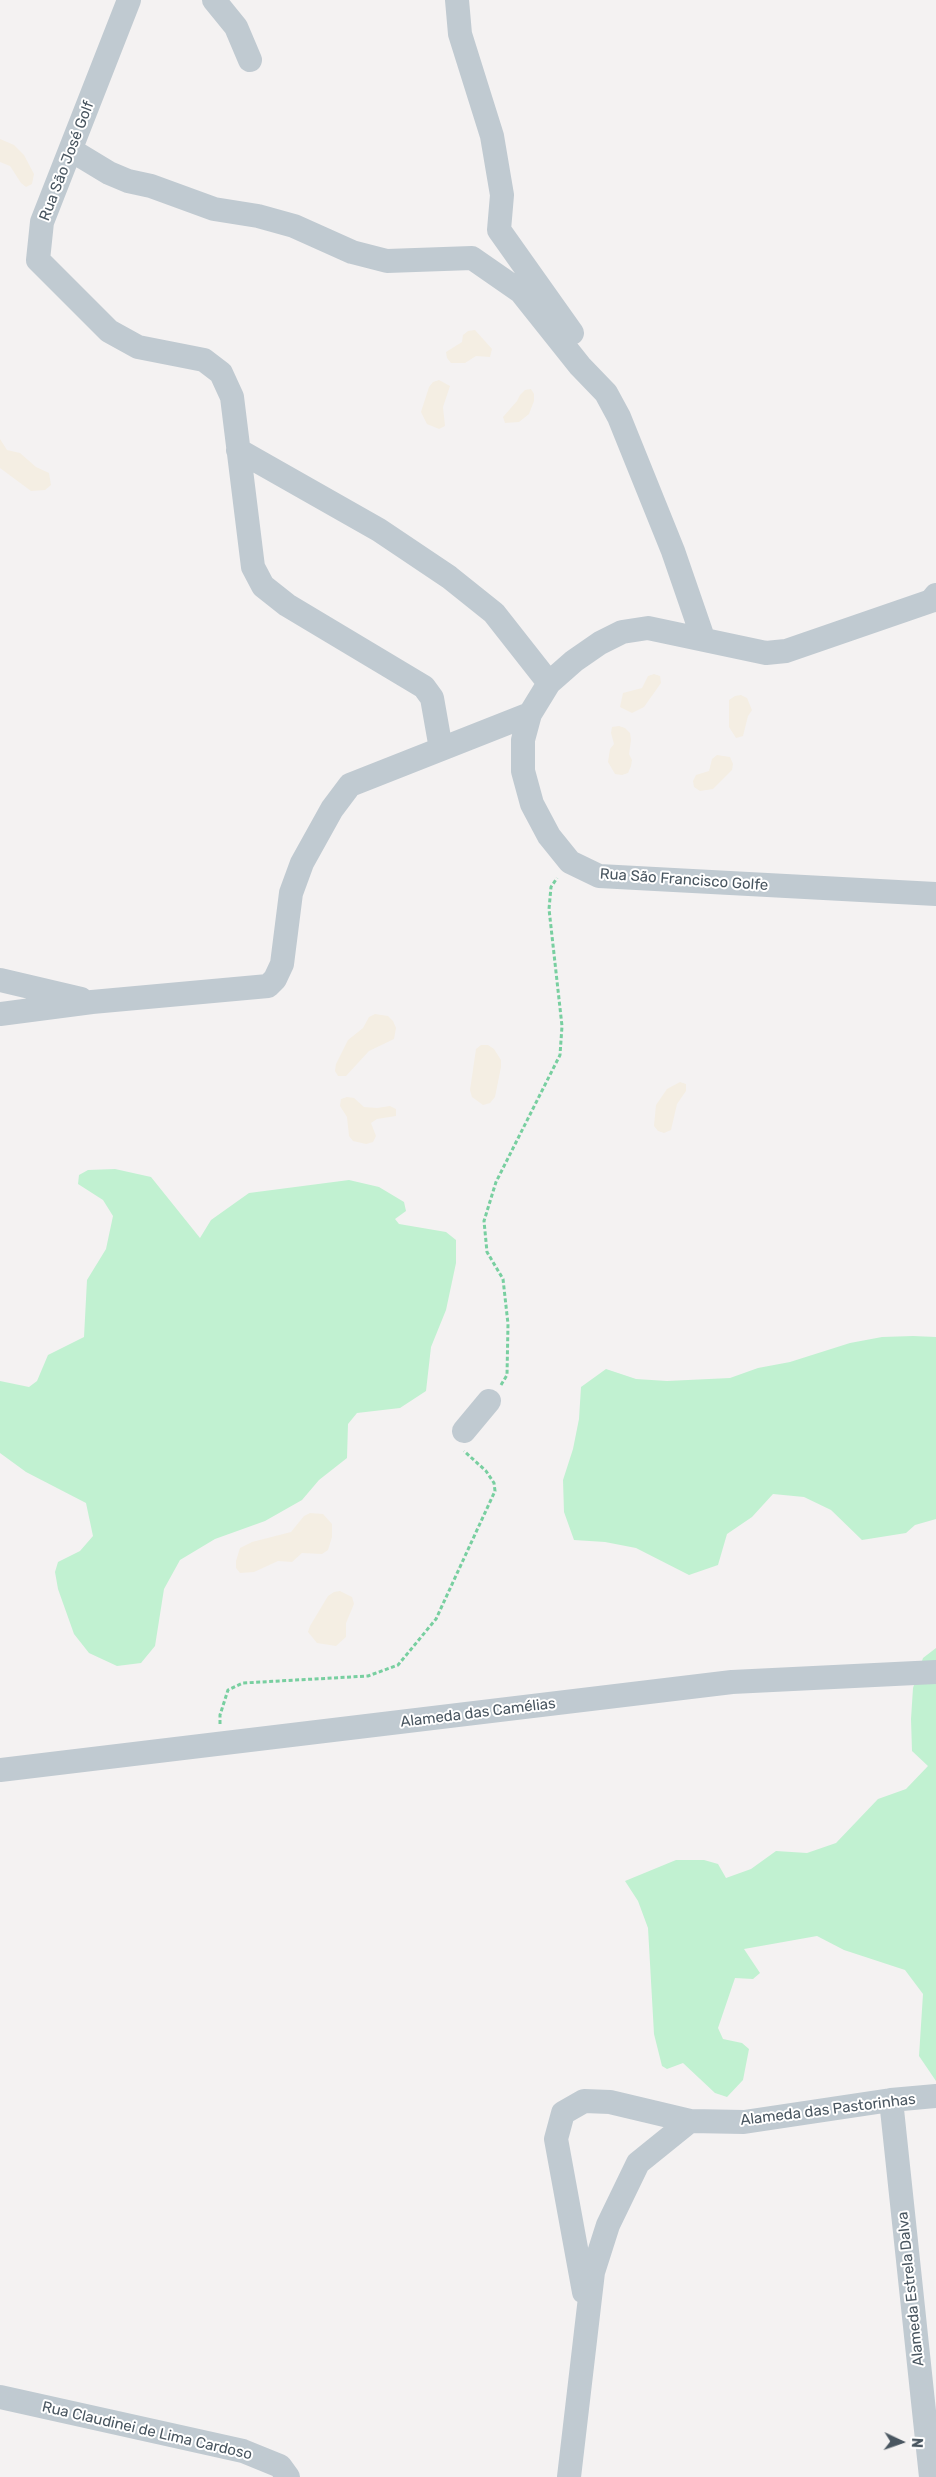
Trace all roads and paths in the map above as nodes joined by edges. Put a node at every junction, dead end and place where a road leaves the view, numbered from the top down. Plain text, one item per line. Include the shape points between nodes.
1 (129, 0) edge
2 (214, 0) edge
3 (457, 0) edge
4 (250, 60) dead end
5 (71, 150) junction
6 (500, 230) junction
7 (472, 258) junction
8 (606, 393) junction
9 (238, 444) junction
10 (936, 595) edge
11 (702, 638) junction
12 (549, 683) junction
13 (530, 714) junction
14 (441, 749) junction
15 (570, 862) junction
16 (936, 894) edge
17 (0, 980) edge
18 (92, 1002) junction
19 (0, 1014) edge
20 (489, 1401) joint
21 (464, 1431) joint
22 (936, 1672) edge
23 (220, 1743) junction
24 (10, 1769) edge
25 (0, 1786) edge
26 (936, 2096) edge
27 (891, 2100) junction
28 (690, 2121) junction
29 (587, 2312) junction
30 (0, 2396) edge
31 (288, 2477) edge
32 (569, 2477) edge
33 (931, 2477) edge

1 - 5 street, Rua São José Golf
2 - 4 street via 236,27
3 - 6 street via 460,34 492,136 502,195
5 - 7 street via 128,181 214,208 294,226 352,252 387,261
5 - 9 street, Rua São José Golf via 42,222 38,260 109,331 138,346 204,360 221,373 232,397
6 - 7 street
6 - 8 street via 594,365
7 - 8 street via 521,292 580,366
8 - 11 street via 619,417 673,551
9 - 12 street via 449,577 494,613
9 - 14 street via 253,567 263,586 287,605 424,688 432,698
10 - 11 street, Rua São Francisco Golfe via 931,601 786,651 766,653
11 - 12 street, Rua São Francisco Golfe via 648,628 622,632 574,661
12 - 13 street, Rua São Francisco Golfe
13 - 14 street
13 - 15 street, Rua São Francisco Golfe via 523,740 523,771 532,804 549,836
14 - 18 street via 350,785 332,809 302,863 291,893 282,964 268,986
15 - 16 street, Rua São Francisco Golfe via 599,876
15 - 20 path via 551,887 549,897 562,1026 560,1055 496,1182 484,1221 486,1252 503,1279 508,1324 507,1376
17 - 18 street
18 - 19 street
20 - 21 street
21 - 23 path via 462,1445 465,1454 486,1471 494,1482 495,1491 436,1619 398,1665 368,1676 243,1683 228,1690 220,1715
22 - 23 street, Alameda das Camélias via 732,1682
23 - 24 street, Alameda das Camélias
24 - 25 street, Alameda das Camélias
26 - 27 street, Alameda das Pastorinhas
27 - 28 street, Alameda das Pastorinhas via 744,2122
27 - 33 street, Alameda Estrela Dalva
28 - 29 street via 638,2163 608,2225 593,2272
28 - 29 street, Alameda das Pastorinhas via 610,2102 584,2101 563,2113 556,2139
29 - 32 street
30 - 31 street, Rua Claudinei de Lima Cardoso via 244,2451 280,2466

